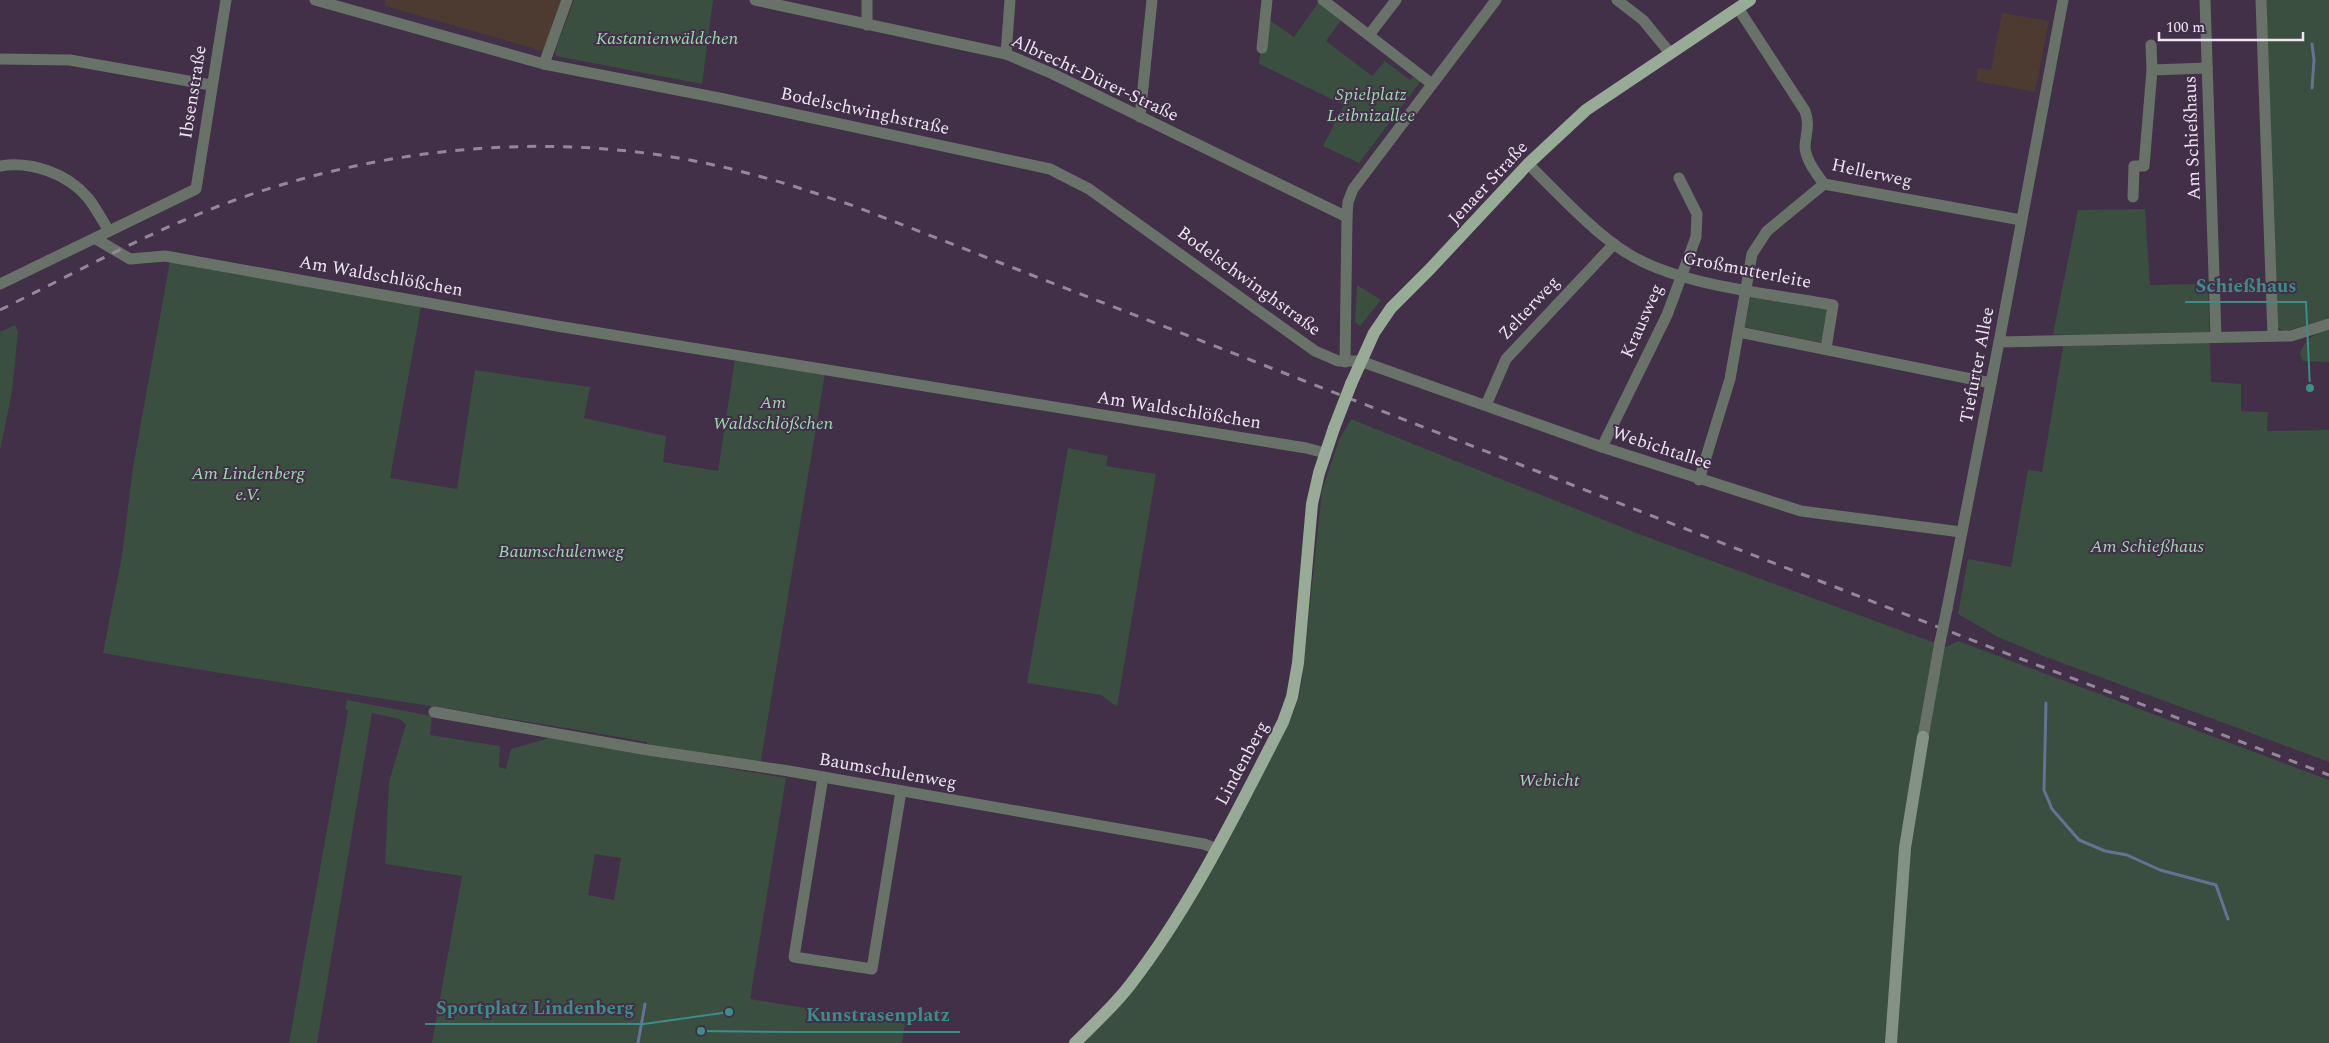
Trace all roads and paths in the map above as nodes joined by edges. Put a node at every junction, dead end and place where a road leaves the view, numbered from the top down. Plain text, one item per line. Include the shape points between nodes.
1 (226, 0) edge
2 (315, 0) edge
3 (567, 0) edge
4 (755, 0) edge
5 (866, 0) edge
6 (1010, 0) edge
7 (1152, 0) edge
8 (1267, 0) edge
9 (1323, 0) edge
10 (1396, 0) edge
11 (1496, 0) edge
12 (1617, 0) edge
13 (1750, 0) edge
14 (2063, 0) edge
15 (2205, 0) edge
16 (2261, 0) edge
17 (1738, 8) junction
18 (867, 25) junction
19 (1369, 35) junction
20 (2151, 45) dead end
21 (1262, 48) dead end
22 (1670, 53) junction
23 (1006, 54) junction
24 (0, 59) edge
25 (544, 64) junction
26 (2207, 68) junction
27 (2152, 70) junction
28 (1432, 84) junction
29 (212, 85) junction
30 (1140, 117) junction
31 (1528, 164) junction
32 (0, 166) edge
33 (1679, 178) dead end
34 (1824, 184) junction
35 (2133, 197) dead end
36 (1347, 217) junction
37 (2021, 220) junction
38 (109, 231) junction
39 (96, 239) junction
40 (1614, 244) junction
41 (1680, 277) junction
42 (0, 284) edge
43 (1746, 290) junction
44 (2329, 324) edge
45 (1739, 332) junction
46 (2273, 336) junction
47 (2216, 337) junction
48 (2000, 342) junction
49 (1826, 349) junction
50 (1360, 361) junction
51 (1345, 362) junction
52 (1991, 383) junction
53 (1486, 405) junction
54 (1602, 447) junction
55 (1325, 453) junction
56 (1700, 480) junction
57 (1961, 532) junction
58 (434, 712) dead end
59 (1923, 737) joint
60 (823, 777) junction
61 (901, 791) junction
62 (1216, 849) junction
63 (1075, 1043) edge
64 (1891, 1043) edge

1 - 29 street, Ibsenstraße
2 - 25 street, Bodelschwinghstraße
3 - 25 street
4 - 18 street, Albrecht-Dürer-Straße
5 - 18 street
6 - 23 street
7 - 30 street
8 - 21 street
9 - 19 street
10 - 19 street
11 - 28 street
12 - 22 street via 1643,20
13 - 17 main road, Jenaer Straße
14 - 37 street, Tiefurter Allee
15 - 26 street, Am Schießhaus
16 - 46 street
17 - 22 main road, Jenaer Straße
17 - 34 street, Hellerweg via 1804,111 1809,125 1806,156
18 - 23 street, Albrecht-Dürer-Straße
19 - 28 street
20 - 27 street
22 - 31 main road, Jenaer Straße via 1586,110
23 - 30 street, Albrecht-Dürer-Straße
24 - 29 street via 70,60
25 - 51 street, Bodelschwinghstraße via 724,99 1050,170 1089,188 1315,351
26 - 27 street
26 - 47 street, Am Schießhaus
27 - 35 street via 2144,166 2134,166
28 - 36 street via 1353,189
29 - 38 street, Ibsenstraße via 196,188
30 - 36 street, Albrecht-Dürer-Straße
31 - 40 street, Großmutterleite
31 - 50 main road, Jenaer Straße via 1391,308
32 - 38 street via 33,166 57,175 88,198
33 - 41 street, Krausweg via 1698,221 1696,236
34 - 37 street, Hellerweg
34 - 43 street via 1762,238 1752,254
36 - 51 street
37 - 48 street, Tiefurter Allee
38 - 39 street
39 - 42 street
39 - 55 street, Am Waldschlößchen via 130,259 165,256 557,326 778,360
40 - 41 street, Großmutterleite via 1640,260
40 - 53 street, Zelterweg via 1506,359
41 - 43 street, Großmutterleite
41 - 54 street, Krausweg via 1667,315
43 - 45 street
43 - 49 street, Großmutterleite via 1833,305
44 - 46 street via 2291,336
45 - 49 street
45 - 56 street via 1730,379
46 - 47 street
47 - 48 street
48 - 52 street, Tiefurter Allee
49 - 52 street
50 - 51 street, Bodelschwinghstraße
50 - 53 street, Webichtallee
50 - 55 main road, Jenaer Straße, bridge
52 - 57 street, Tiefurter Allee
53 - 54 street, Webichtallee
54 - 56 street, Webichtallee
55 - 62 main road, Lindenberg via 1312,504 1292,697 1283,722
56 - 57 street, Webichtallee via 1800,511
57 - 59 street, Tiefurter Allee, bridge
58 - 60 street, Baumschulenweg
59 - 64 street via 1905,848
60 - 61 street, Baumschulenweg
60 - 61 street via 794,956 872,969
61 - 62 street, Baumschulenweg via 1204,844
62 - 63 main road, Lindenberg via 1168,930 1130,985

